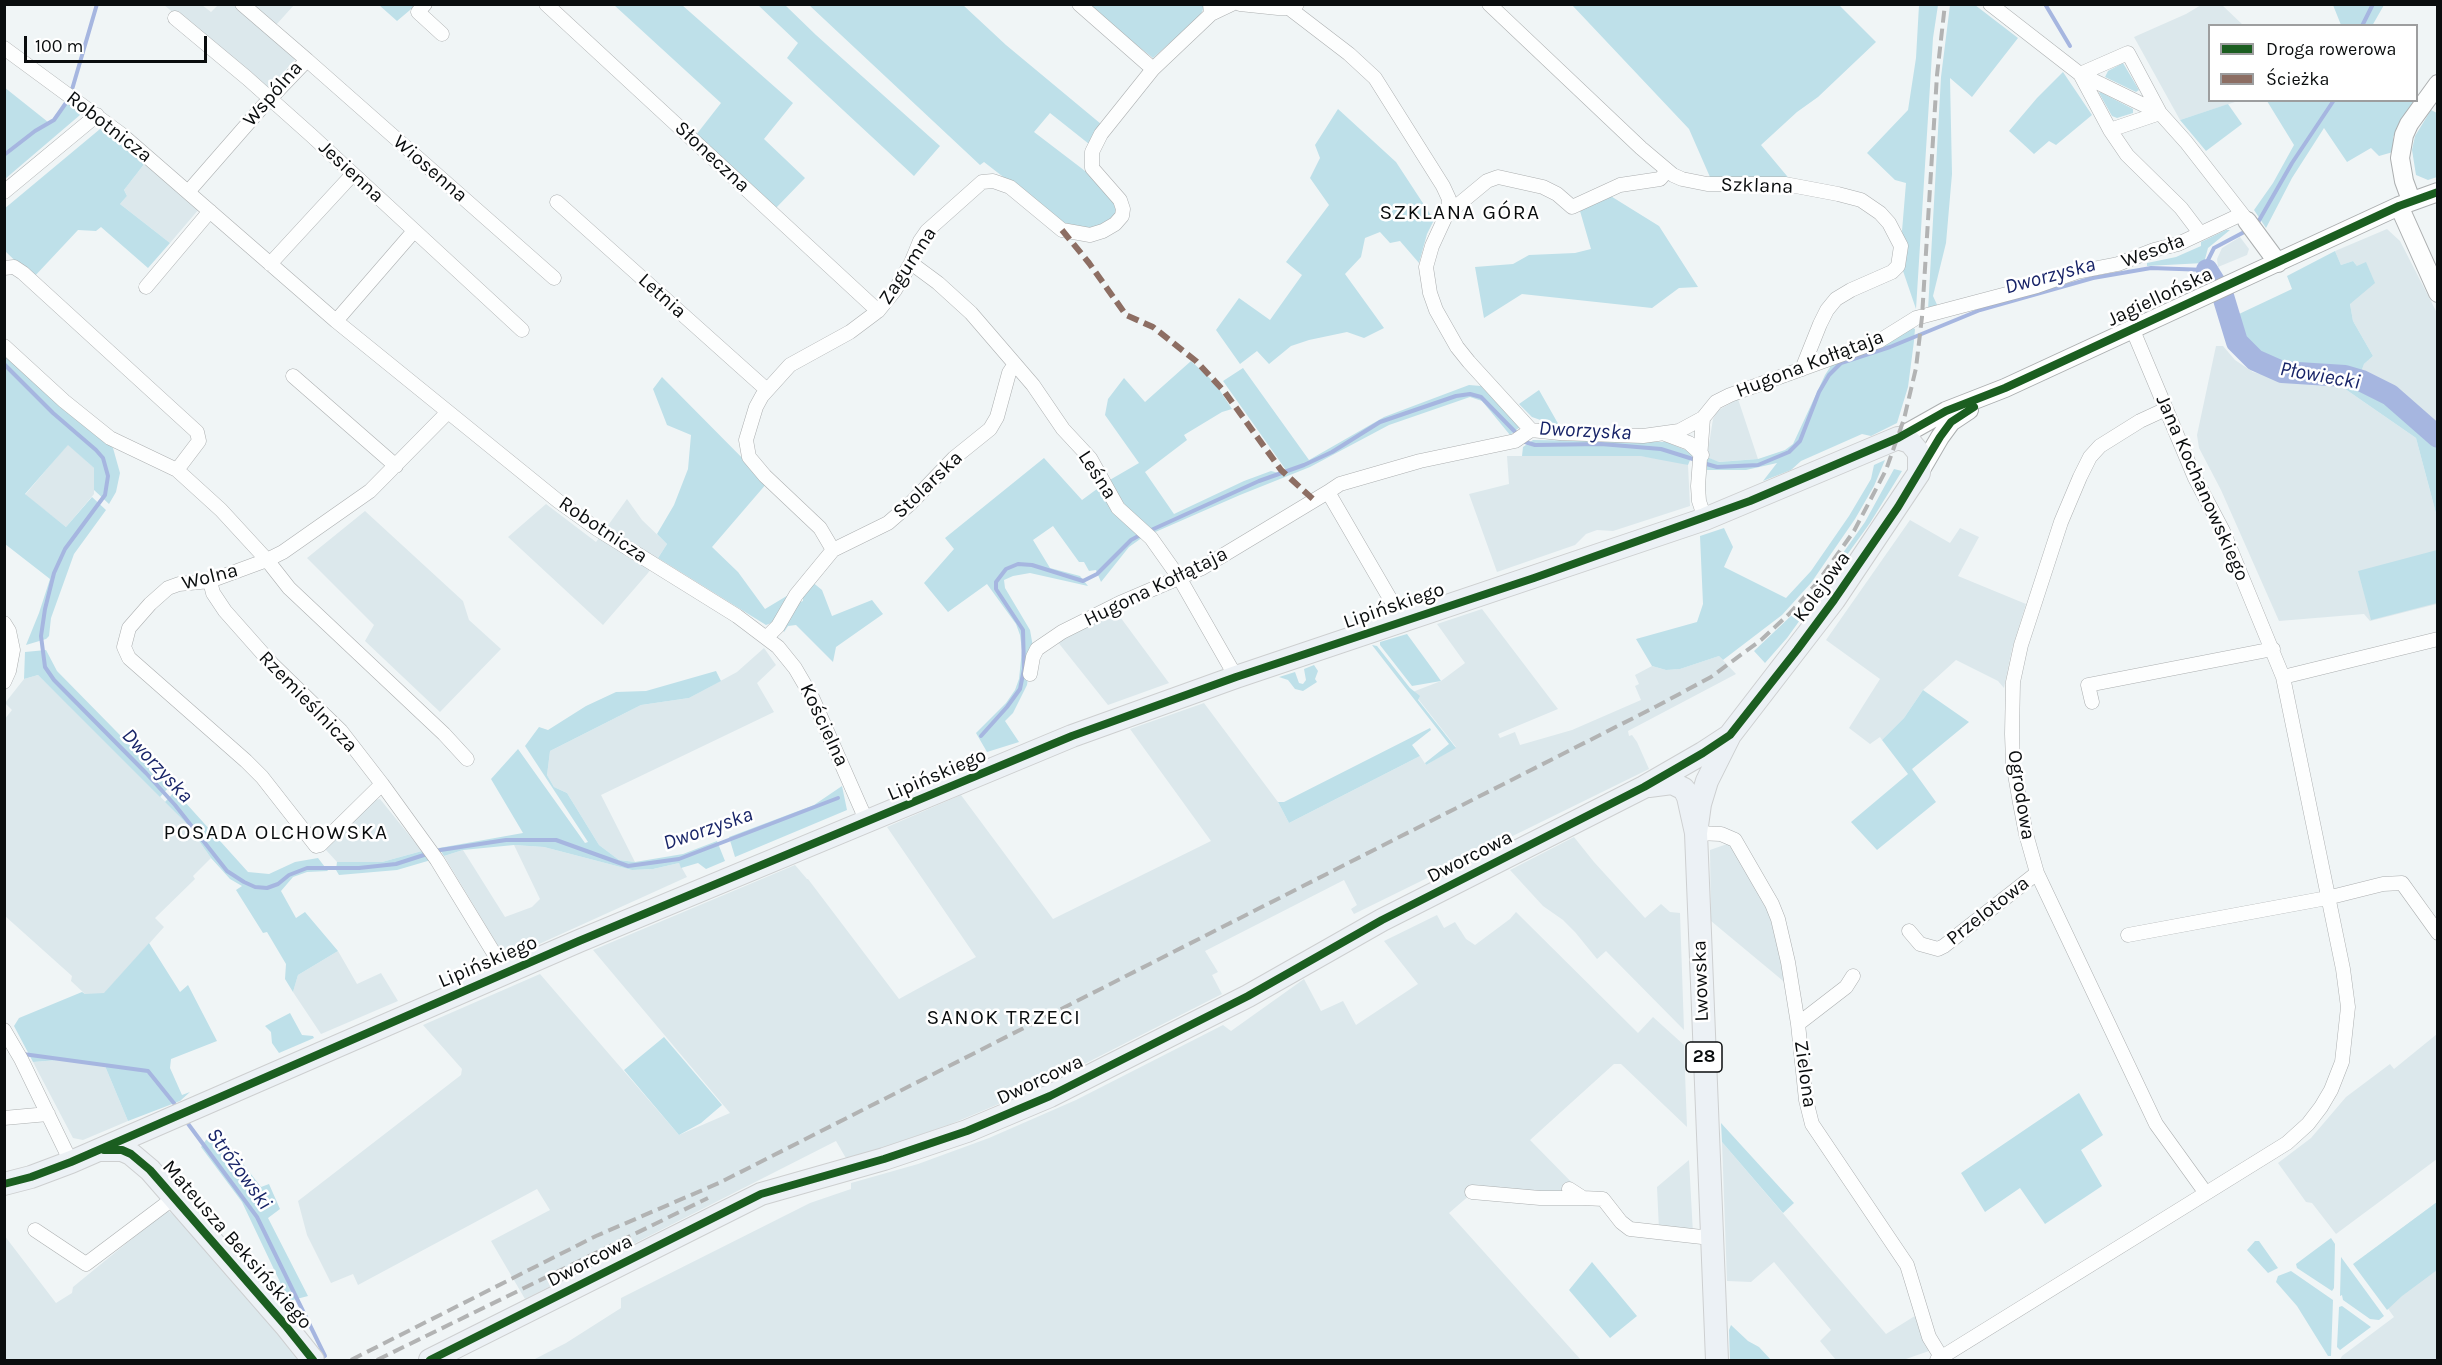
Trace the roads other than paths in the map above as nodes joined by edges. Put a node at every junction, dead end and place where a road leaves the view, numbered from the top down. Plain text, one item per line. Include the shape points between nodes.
1 (242, 4) edge
2 (425, 4) edge
3 (546, 4) edge
4 (1080, 4) edge
5 (1232, 4) edge
6 (1240, 4) edge
7 (1489, 4) edge
8 (1990, 4) edge
9 (1293, 6) edge
10 (1211, 9) edge
11 (175, 18) dead end
12 (442, 34) dead end
13 (4, 48) edge
14 (307, 60) junction
15 (1153, 69) junction
16 (2080, 74) junction
17 (2438, 84) edge
18 (271, 100) junction
19 (2160, 113) junction
20 (97, 115) junction
21 (2110, 130) junction
22 (1667, 171) junction
23 (353, 174) junction
24 (4, 192) edge
25 (188, 192) junction
26 (2438, 192) edge
27 (557, 202) dead end
28 (2405, 203) junction
29 (1449, 209) junction
30 (210, 211) junction
31 (2245, 218) junction
32 (414, 231) junction
33 (2200, 233) junction
34 (911, 263) junction
35 (2278, 263) junction
36 (270, 264) junction
37 (4, 268) edge
38 (554, 278) dead end
39 (146, 288) dead end
40 (2438, 293) edge
41 (878, 311) junction
42 (1922, 316) joint
43 (336, 321) junction
44 (2132, 328) junction
45 (522, 330) dead end
46 (4, 346) edge
47 (1014, 364) junction
48 (1802, 369) junction
49 (293, 376) dead end
50 (2005, 388) junction
51 (767, 390) junction
52 (2166, 409) junction
53 (448, 412) junction
54 (1702, 418) junction
55 (1531, 430) junction
56 (1665, 434) junction
57 (1898, 438) junction
58 (1702, 455) junction
59 (396, 466) junction
60 (177, 470) junction
61 (1919, 473) junction
62 (1328, 492) junction
63 (1705, 519) junction
64 (833, 550) junction
65 (267, 560) junction
66 (1180, 579) junction
67 (210, 581) junction
68 (1403, 621) junction
69 (4, 622) edge
70 (767, 637) junction
71 (2438, 639) edge
72 (2273, 649) junction
73 (1030, 674) dead end
74 (1236, 677) junction
75 (2283, 677) junction
76 (4, 682) edge
77 (2092, 702) dead end
78 (1730, 735) junction
79 (467, 759) dead end
80 (382, 784) junction
81 (1644, 787) junction
82 (867, 822) junction
83 (1696, 833) junction
84 (2037, 873) junction
85 (2327, 898) junction
86 (1909, 931) dead end
87 (2438, 933) edge
88 (2127, 934) dead end
89 (506, 973) junction
90 (1854, 976) dead end
91 (1798, 1024) junction
92 (4, 1030) edge
93 (48, 1114) junction
94 (4, 1118) edge
95 (163, 1122) junction
96 (98, 1150) junction
97 (72, 1162) junction
98 (150, 1170) junction
99 (4, 1184) edge
100 (1569, 1189) dead end
101 (1472, 1192) dead end
102 (2205, 1192) junction
103 (175, 1197) junction
104 (1583, 1198) junction
105 (35, 1230) dead end
106 (1712, 1238) junction
107 (1940, 1358) edge
108 (314, 1360) edge
109 (430, 1360) edge
110 (1717, 1360) edge

1 - 14 street, Wspólna
2 - 12 street via 418,12
3 - 41 street, Słoneczna
4 - 15 street
5 - 10 street, Zagumna
6 - 9 street
7 - 22 street, Szklana
8 - 16 street
9 - 29 street via 1375,78 1443,186
10 - 15 street, Zagumna
11 - 18 street, Jesienna
13 - 20 street, Robotnicza
14 - 18 street, Wspólna
14 - 38 street, Wiosenna
15 - 34 street, Zagumna via 1101,134 1092,152 1092,168 1123,208 1115,224 1090,235 1062,230 1011,187 982,182 927,231
16 - 19 street
16 - 19 street via 2128,53
16 - 21 street
17 - 28 street via 2404,135 2400,158
18 - 23 street, Jesienna
18 - 25 street, Wspólna
19 - 21 street
19 - 31 street
20 - 24 street
20 - 25 street, Robotnicza
21 - 33 street via 2127,155 2181,208
22 - 29 street via 1660,179 1620,185 1572,207 1543,187 1498,177
22 - 48 street, Szklana via 1694,182 1785,184 1849,196 1870,206 1894,230 1901,246 1898,266 1836,299 1820,324
23 - 32 street, Jesienna
23 - 36 street
25 - 30 street, Robotnicza
26 - 28 street, Jagiellońska
27 - 51 street, Letnia
28 - 35 street, Jagiellońska
28 - 40 street
29 - 55 street via 1431,246 1426,267 1436,310 1457,347
30 - 36 street, Robotnicza
30 - 39 street
31 - 33 street, Wesoła
31 - 35 street
32 - 43 street
32 - 45 street, Jesienna
33 - 42 street, Wesoła via 2129,261
34 - 41 street, Zagumna
34 - 47 street, Leśna via 962,304
35 - 44 street, Jagiellońska
36 - 43 street, Robotnicza
37 - 60 street via 14,267 23,273 197,432 199,441
41 - 51 street, Zagumna via 850,332 790,365
42 - 48 street, Hugona Kołłątaja via 1879,341
43 - 53 street, Robotnicza
44 - 50 street, Jagiellońska
44 - 52 street, Jana Kochanowskiego
46 - 60 street via 110,438
47 - 64 street, Stolarska via 990,429 954,458 888,523
47 - 66 street, Leśna via 1090,458 1118,508 1146,533
48 - 54 street, Hugona Kołłątaja via 1730,395 1716,402
49 - 59 street
50 - 57 street, Jagiellońska via 1946,411
50 - 61 street, Kolejowa via 1951,422
51 - 64 street, Zagumna via 750,425 746,440 748,457 820,528
52 - 72 street, Jana Kochanowskiego
52 - 84 street, Ogrodowa via 2109,439 2090,457 2061,522 2021,645 2013,682 2013,763
53 - 59 street
53 - 70 street, Robotnicza via 597,529
54 - 56 street, Hugona Kołłątaja
54 - 58 street
55 - 56 street, Hugona Kołłątaja via 1560,434
55 - 62 street, Hugona Kołłątaja via 1515,441 1362,476
56 - 58 street, Hugona Kołłątaja via 1689,443
57 - 61 main road via 1910,442 1919,453
57 - 63 main road, Lipińskiego
58 - 63 street via 1699,501
59 - 65 street via 370,491
60 - 65 street
61 - 78 main road, Kolejowa / 28 via 1834,600
62 - 66 street, Hugona Kołłątaja
62 - 68 street
63 - 68 main road, Lipińskiego
64 - 70 street, Stolarska
65 - 67 street, Wolna
65 - 79 street via 289,588
66 - 73 street, Hugona Kołłątaja via 1062,632 1037,649
66 - 74 street, Leśna
67 - 80 street, Rzemieślnicza via 225,611 272,664 341,731
67 - 80 street, Wolna via 168,588 150,604 129,628 124,647 129,658 246,761 316,846
68 - 74 main road, Lipińskiego
69 - 76 street via 13,650
70 - 82 street, Kościelna via 789,659 806,687
71 - 75 street
72 - 75 street, Jana Kochanowskiego
72 - 77 street via 2088,685
74 - 82 main road, Lipińskiego via 1072,736
75 - 85 street, Jana Kochanowskiego
78 - 81 main road, Kolejowa
78 - 83 main road, Kolejowa / 28 via 1707,781
80 - 89 street, Rzemieślnicza via 437,860
81 - 83 main road, Lwowska / 28 via 1672,783 1684,789
81 - 109 main road, Dworcowa / 28 via 1050,1096 894,1156 761,1194
82 - 89 main road, Lipińskiego
83 - 91 street, Zielona via 1721,834 1735,840 1772,904 1781,930
83 - 106 main road, Lwowska / 28
84 - 86 street, Przelotowa via 1938,949 1920,944
84 - 102 street, Ogrodowa via 2156,1124
85 - 87 street via 2402,883
85 - 88 street
85 - 102 street, Jana Kochanowskiego via 2348,1007 2342,1062 2331,1090 2308,1124 2288,1143
89 - 95 main road, Lipińskiego
90 - 91 street via 1846,987
91 - 107 street, Zielona via 1803,1082 1812,1124 1907,1265 1929,1337
92 - 93 street
93 - 94 street
93 - 97 street
95 - 96 main road, Lipińskiego
95 - 98 main road, Mateusza Beksińskiego via 142,1149
96 - 97 main road, Lipińskiego
96 - 98 main road, Mateusza Beksińskiego via 122,1150
97 - 99 main road, Lipińskiego
98 - 103 main road, Mateusza Beksińskiego
100 - 104 street
101 - 104 street
102 - 107 street, Jana Kochanowskiego
103 - 105 street via 86,1264
103 - 108 main road, Mateusza Beksińskiego
104 - 106 street via 1603,1198 1630,1229
106 - 110 main road, Lwowska / 28

